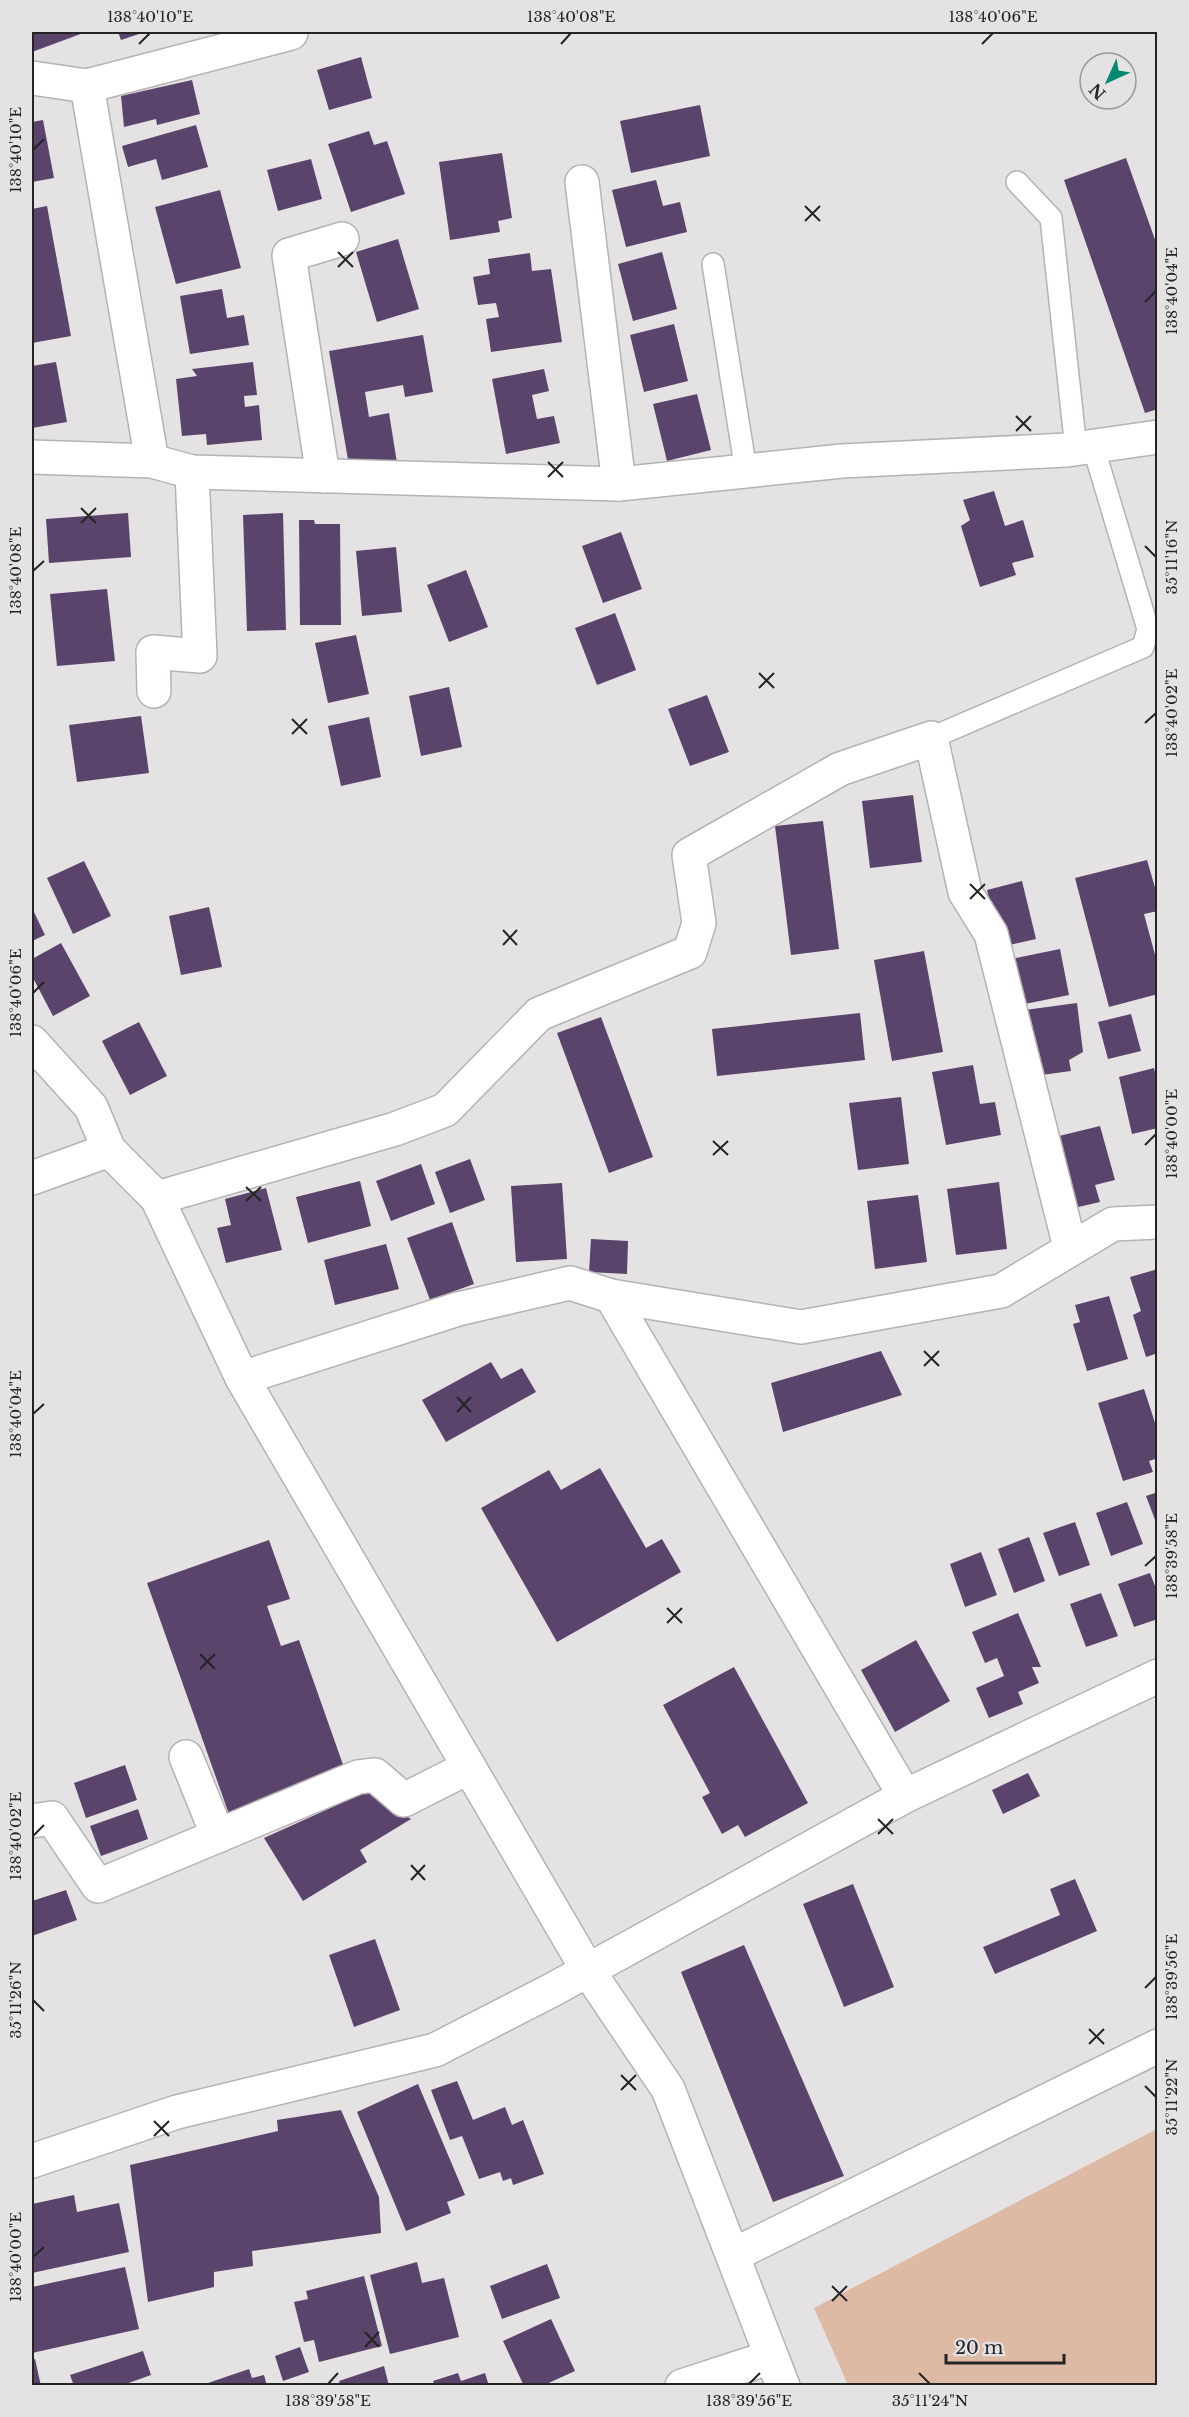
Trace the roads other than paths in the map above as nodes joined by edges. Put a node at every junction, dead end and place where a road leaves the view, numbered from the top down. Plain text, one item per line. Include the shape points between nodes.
1 (291, 33) dead end
2 (32, 78) edge
3 (87, 87) junction
4 (582, 182) dead end
5 (1017, 182) dead end
6 (342, 239) dead end
7 (713, 264) dead end
8 (1158, 437) edge
9 (1085, 448) junction
10 (32, 457) edge
11 (152, 461) junction
12 (747, 471) junction
13 (192, 472) junction
14 (324, 477) junction
15 (619, 484) junction
16 (154, 691) dead end
17 (931, 738) junction
18 (32, 1042) edge
19 (109, 1149) junction
20 (32, 1178) edge
21 (157, 1198) junction
22 (1158, 1222) edge
23 (1070, 1247) junction
24 (611, 1296) junction
25 (242, 1378) junction
26 (1158, 1676) edge
27 (186, 1757) dead end
28 (469, 1767) junction
29 (905, 1796) junction
30 (32, 1821) edge
31 (218, 1836) junction
32 (587, 1969) junction
33 (1158, 2046) edge
34 (32, 2161) edge
35 (733, 2255) junction
36 (777, 2371) edge
37 (682, 2385) edge

1 - 3 street
2 - 3 street
3 - 11 street
4 - 15 street
5 - 9 lane via 1050,218
6 - 14 street via 289,255
7 - 12 lane
8 - 9 street
9 - 12 street via 842,461
9 - 17 lane via 1148,629 1143,648
10 - 11 street
11 - 13 street
12 - 15 street
13 - 14 street
13 - 16 street via 200,656 153,652
14 - 15 street
17 - 21 street via 840,769 690,855 699,923 690,952 538,1014 445,1110 395,1129
17 - 23 street via 965,892 991,934
18 - 19 street via 91,1107
19 - 20 street
19 - 21 street
21 - 25 street
22 - 23 street via 1113,1224
23 - 24 street via 1001,1291 801,1327
24 - 25 street via 570,1283 458,1309
24 - 29 street
25 - 28 street
26 - 29 street
27 - 31 street
28 - 31 street via 404,1800 375,1775 358,1777
28 - 32 street
29 - 32 street
30 - 31 street via 52,1818 98,1886
32 - 34 street via 435,2050 177,2112
32 - 35 street via 668,2090
33 - 35 street
35 - 36 street
36 - 37 street

